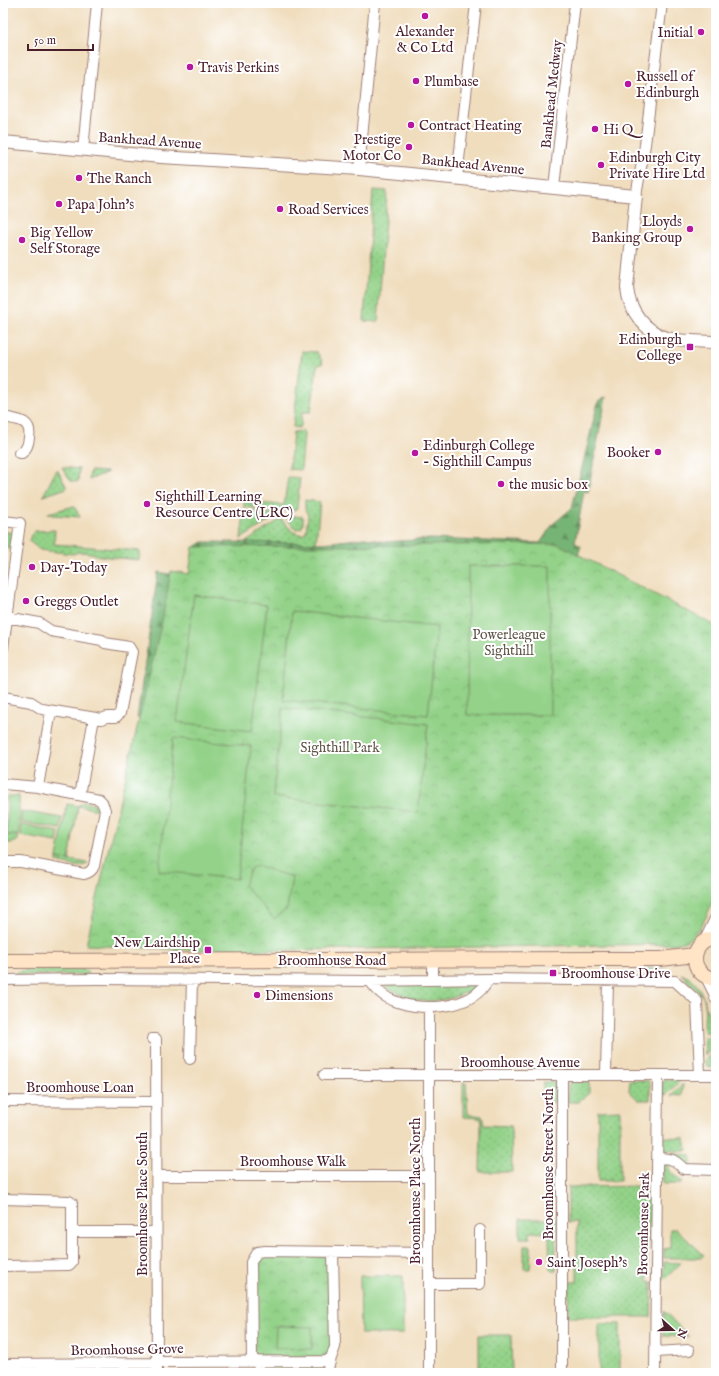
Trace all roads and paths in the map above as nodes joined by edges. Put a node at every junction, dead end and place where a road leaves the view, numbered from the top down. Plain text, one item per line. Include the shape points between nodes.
1 (97, 3) edge
2 (375, 3) edge
3 (476, 3) edge
4 (575, 3) edge
5 (662, 3) edge
6 (3, 142) edge
7 (83, 150) junction
8 (359, 169) junction
9 (457, 178) junction
10 (554, 188) junction
11 (636, 196) junction
12 (716, 342) edge
13 (3, 417) edge
14 (19, 453) dead end
15 (3, 521) edge
16 (8, 617) junction
17 (3, 648) edge
18 (3, 697) edge
19 (51, 711) junction
20 (94, 718) junction
21 (3, 784) edge
22 (38, 787) junction
23 (80, 795) junction
24 (3, 862) edge
25 (716, 919) edge
26 (711, 939) edge
27 (432, 959) junction
28 (696, 960) junction
29 (3, 961) edge
30 (712, 978) edge
31 (488, 979) junction
32 (3, 980) edge
33 (192, 980) junction
34 (433, 980) junction
35 (608, 980) junction
36 (370, 981) junction
37 (716, 994) edge
38 (429, 1008) junction
39 (152, 1039) dead end
40 (190, 1059) dead end
41 (324, 1075) dead end
42 (606, 1075) junction
43 (658, 1075) junction
44 (700, 1075) junction
45 (716, 1075) edge
46 (429, 1076) junction
47 (562, 1076) junction
48 (3, 1101) edge
49 (156, 1102) junction
50 (658, 1158) junction
51 (716, 1170) edge
52 (157, 1176) junction
53 (429, 1176) junction
54 (3, 1199) edge
55 (480, 1230) dead end
56 (73, 1232) junction
57 (156, 1232) junction
58 (333, 1252) junction
59 (429, 1253) junction
60 (3, 1266) edge
61 (429, 1284) junction
62 (689, 1350) dead end
63 (656, 1352) junction
64 (331, 1358) junction
65 (254, 1361) junction
66 (3, 1364) edge
67 (156, 1368) edge
68 (260, 1373) edge
69 (327, 1373) edge
70 (429, 1373) edge
71 (562, 1373) edge
72 (655, 1373) edge

1 - 7 street
2 - 8 street
3 - 9 street
4 - 10 street, Bankhead Medway
5 - 11 street via 645,146
6 - 7 street, Bankhead Avenue
7 - 8 street, Bankhead Avenue
8 - 9 street, Bankhead Avenue
9 - 10 street, Bankhead Avenue
10 - 11 street, Bankhead Avenue
11 - 12 street via 627,288 632,307 645,325 666,337
13 - 14 street via 21,420 30,432 28,446
15 - 16 street via 20,523
16 - 17 street
16 - 20 street via 39,623 51,631 129,647 132,652 120,713 116,717
18 - 19 street via 31,702
19 - 20 street
19 - 22 street
20 - 23 street
21 - 22 street
22 - 23 street
23 - 24 street via 99,799 105,810 92,870 84,874 22,862
25 - 26 street
26 - 28 main road via 699,945
27 - 28 main road, Broomhouse Road
27 - 29 main road, Broomhouse Road
27 - 34 street
28 - 30 main road via 700,973
30 - 37 street
31 - 34 street, Broomhouse Road
31 - 35 street, Broomhouse Road
31 - 38 street, Broomhouse Road via 485,987 468,999 452,1005
32 - 33 street, Broomhouse Road
33 - 36 street, Broomhouse Road
33 - 40 street
34 - 36 street, Broomhouse Road
35 - 42 street
35 - 44 street, Broomhouse Road via 675,981 697,1002
36 - 38 street, Broomhouse Road via 376,990 388,998 407,1005
38 - 46 street, Broomhouse Place North
39 - 49 street, Broomhouse Place South via 156,1039
41 - 46 street, Broomhouse Avenue
42 - 43 street, Broomhouse Avenue
42 - 47 street, Broomhouse Avenue
43 - 44 street, Broomhouse Avenue
43 - 50 street, Broomhouse Park
44 - 45 street, Broomhouse Avenue
46 - 47 street, Broomhouse Avenue
46 - 53 street, Broomhouse Place North
47 - 71 street, Broomhouse Street North
48 - 49 street, Broomhouse Loan
49 - 52 street, Broomhouse Place South
50 - 51 street via 669,1158 684,1169
50 - 63 street, Broomhouse Park
52 - 53 street, Broomhouse Walk
52 - 57 street, Broomhouse Place South
53 - 59 street, Broomhouse Place North
54 - 56 street via 70,1201
55 - 61 street via 480,1284
56 - 57 street
56 - 60 street via 72,1262 68,1265
57 - 67 street, Broomhouse Place South
58 - 59 street
58 - 64 street via 335,1347
58 - 65 street via 264,1251 257,1252 253,1257 251,1262
59 - 61 street, Broomhouse Place North
61 - 70 street, Broomhouse Place North
62 - 63 street
63 - 72 street, Broomhouse Park
64 - 65 street, Broomhouse Grove via 326,1361
64 - 69 street
65 - 67 street, Broomhouse Grove via 161,1362
65 - 68 street
66 - 67 street, Broomhouse Grove

